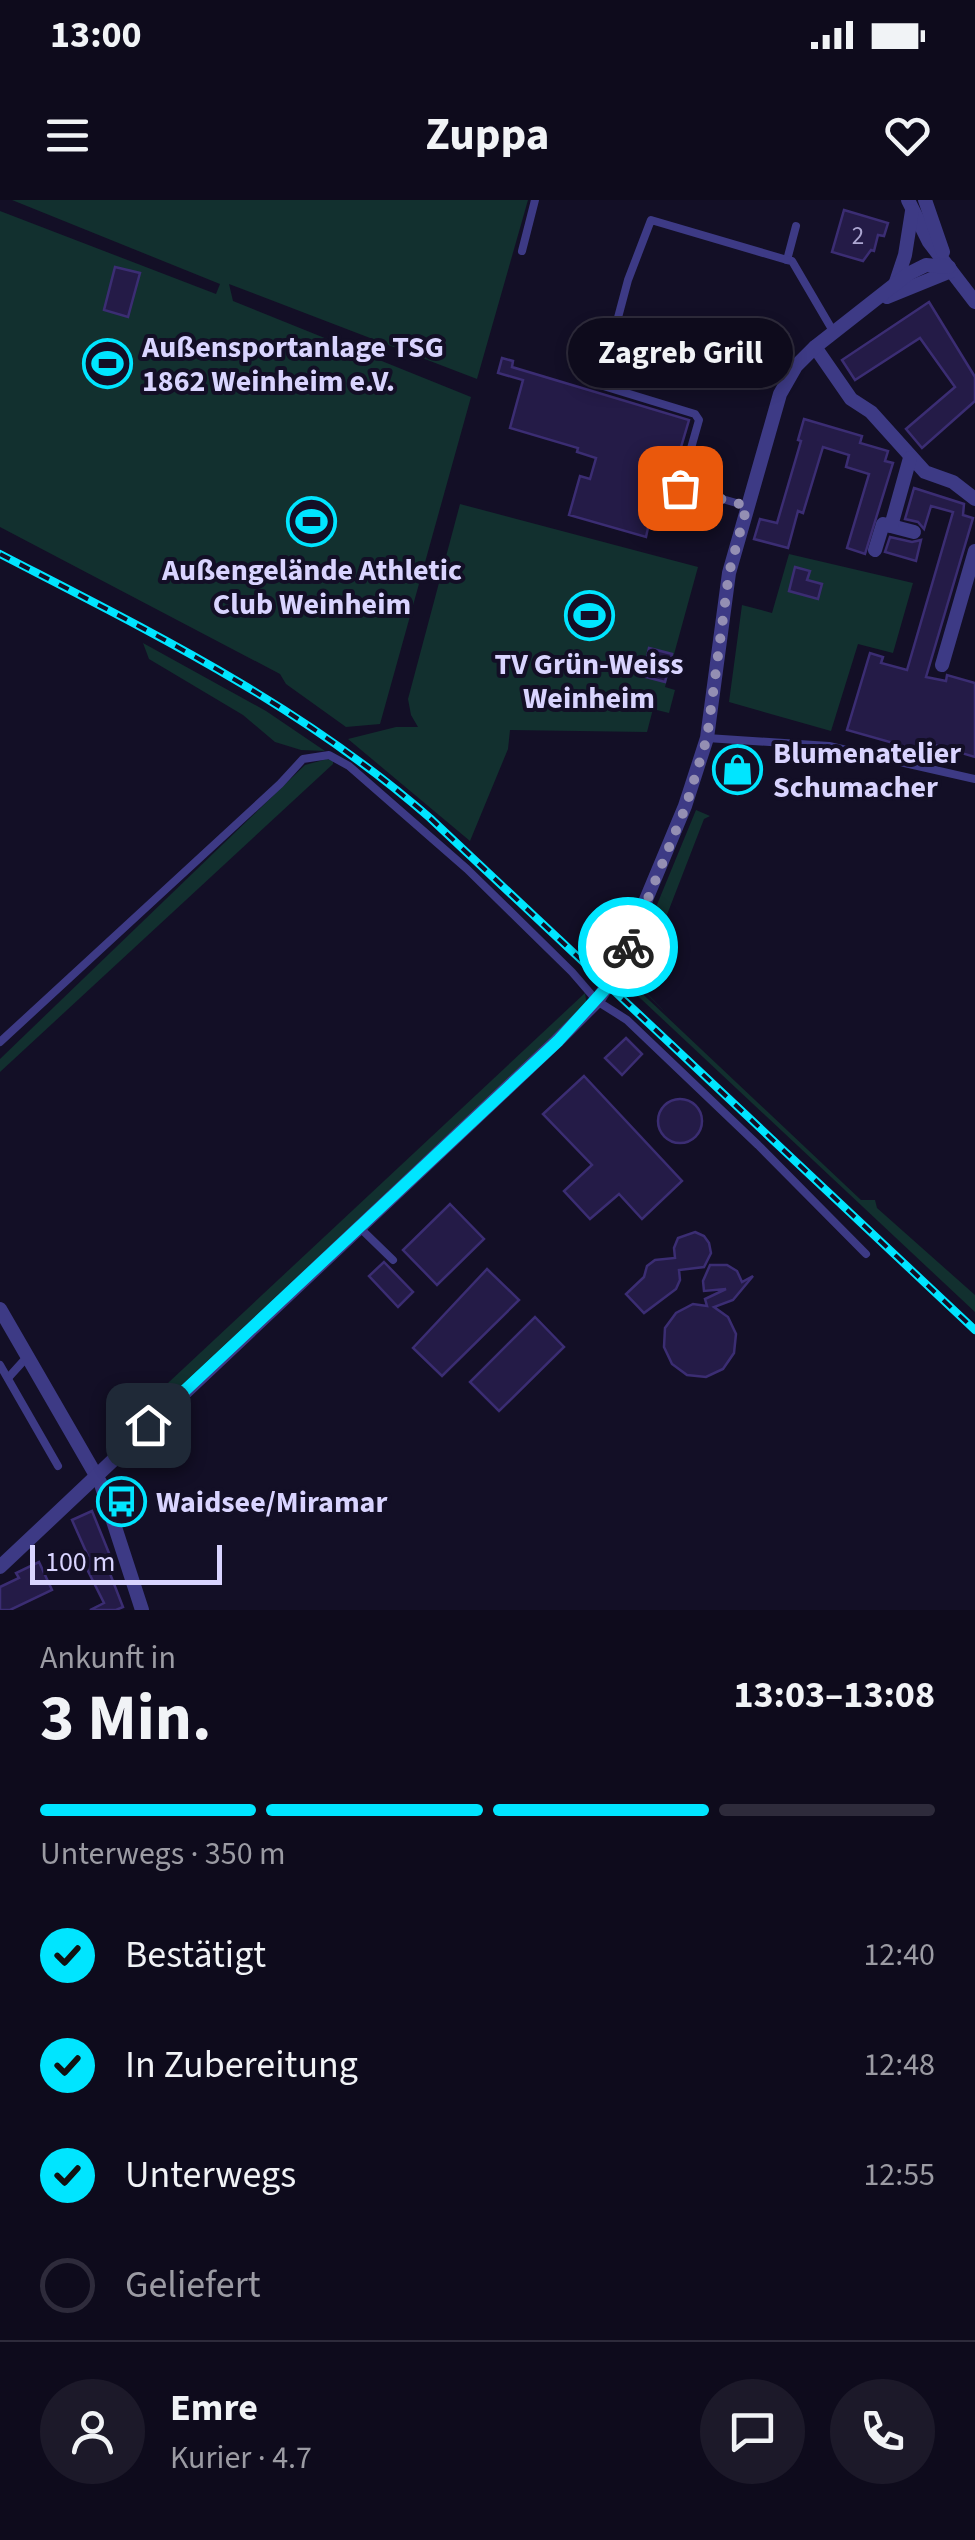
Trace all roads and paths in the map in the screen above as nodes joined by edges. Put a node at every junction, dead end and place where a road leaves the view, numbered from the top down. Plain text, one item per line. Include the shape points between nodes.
1 (535, 200) edge
2 (925, 200) edge
3 (910, 205) edge
4 (796, 226) dead end
5 (522, 252) dead end
6 (787, 260) junction
7 (950, 269) junction
8 (896, 284) junction
9 (877, 301) junction
10 (975, 302) edge
11 (833, 331) junction
12 (815, 347) junction
13 (910, 458) junction
14 (975, 499) edge
15 (747, 506) junction
16 (891, 526) junction
17 (914, 532) dead end
18 (875, 550) dead end
19 (975, 551) edge
20 (942, 665) dead end
21 (707, 738) junction
22 (975, 779) edge
23 (597, 1002) junction
24 (0, 1042) edge
25 (360, 1227) junction
26 (866, 1254) dead end
27 (393, 1260) dead end
28 (0, 1308) edge
29 (27, 1357) junction
30 (0, 1365) edge
31 (8, 1378) junction
32 (58, 1466) dead end
33 (96, 1475) junction
34 (0, 1567) edge
35 (142, 1610) edge

1 - 5 lane
2 - 7 street
3 - 7 street
3 - 8 street
4 - 6 lane
6 - 11 lane
6 - 15 lane via 651,220 600,385 686,410 699,420 680,488
7 - 8 street via 926,265
7 - 9 street
7 - 10 street
8 - 9 street
9 - 11 street
11 - 12 street
12 - 13 street via 852,399
12 - 15 street via 780,394
13 - 14 street
13 - 16 street
15 - 21 street via 729,573
16 - 17 street
16 - 18 street via 883,524
19 - 20 street
21 - 22 lane via 829,746
21 - 23 street via 626,952
23 - 24 lane via 401,810 349,766 314,756 303,758
23 - 25 street
23 - 26 lane via 627,1020
25 - 27 lane
25 - 33 street
28 - 29 street
29 - 31 lane
29 - 33 street
30 - 31 lane
31 - 32 lane
33 - 34 street
33 - 35 street

